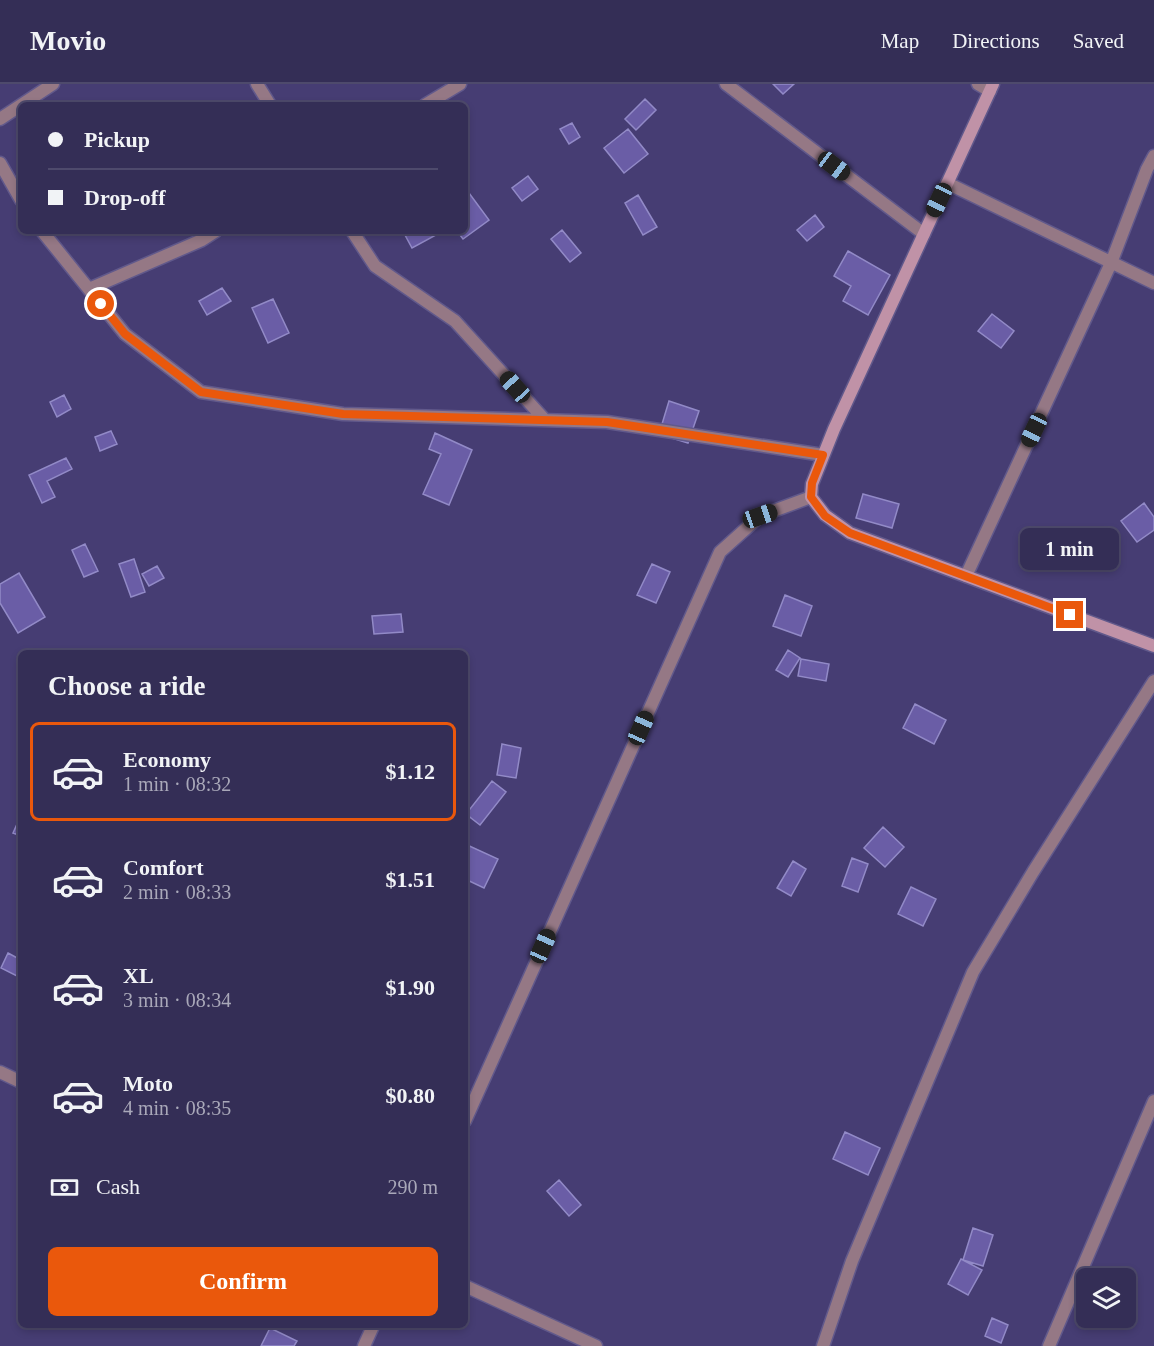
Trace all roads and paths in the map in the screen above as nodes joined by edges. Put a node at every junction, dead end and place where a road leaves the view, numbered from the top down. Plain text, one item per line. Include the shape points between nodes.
1 (53, 84) edge
2 (257, 84) edge
3 (460, 84) edge
4 (726, 84) edge
5 (978, 84) edge
6 (991, 88) edge
7 (25, 102) edge
8 (268, 102) edge
9 (430, 102) edge
10 (18, 106) edge
11 (0, 118) edge
12 (1154, 156) edge
13 (0, 163) edge
14 (947, 183) junction
15 (18, 195) edge
16 (44, 234) edge
17 (211, 234) edge
18 (354, 234) edge
19 (924, 234) junction
20 (1111, 263) junction
21 (1154, 284) edge
22 (89, 289) junction
23 (546, 420) junction
24 (823, 455) junction
25 (811, 497) junction
26 (966, 576) junction
27 (1154, 646) edge
28 (1154, 681) edge
29 (0, 1072) edge
30 (18, 1081) edge
31 (1154, 1101) edge
32 (468, 1114) edge
33 (468, 1287) edge
34 (372, 1328) edge
35 (1054, 1344) edge
36 (364, 1346) edge
37 (596, 1346) edge
38 (823, 1346) edge

1 - 7 street
2 - 8 street
3 - 9 street
4 - 19 street
5 - 6 street
6 - 14 street
10 - 11 street
12 - 20 street
13 - 15 street
14 - 19 street
14 - 20 street
16 - 22 street
17 - 22 street
18 - 23 street via 375,266 455,321
19 - 24 street
20 - 21 street
20 - 26 street
22 - 23 street via 125,334 201,392 343,414
23 - 24 street via 607,422
24 - 25 street
25 - 26 street via 825,516 850,533
25 - 32 street via 760,516 720,552
26 - 27 street
28 - 38 street via 973,972 852,1261
29 - 30 street
31 - 35 street
33 - 37 street
34 - 36 street

